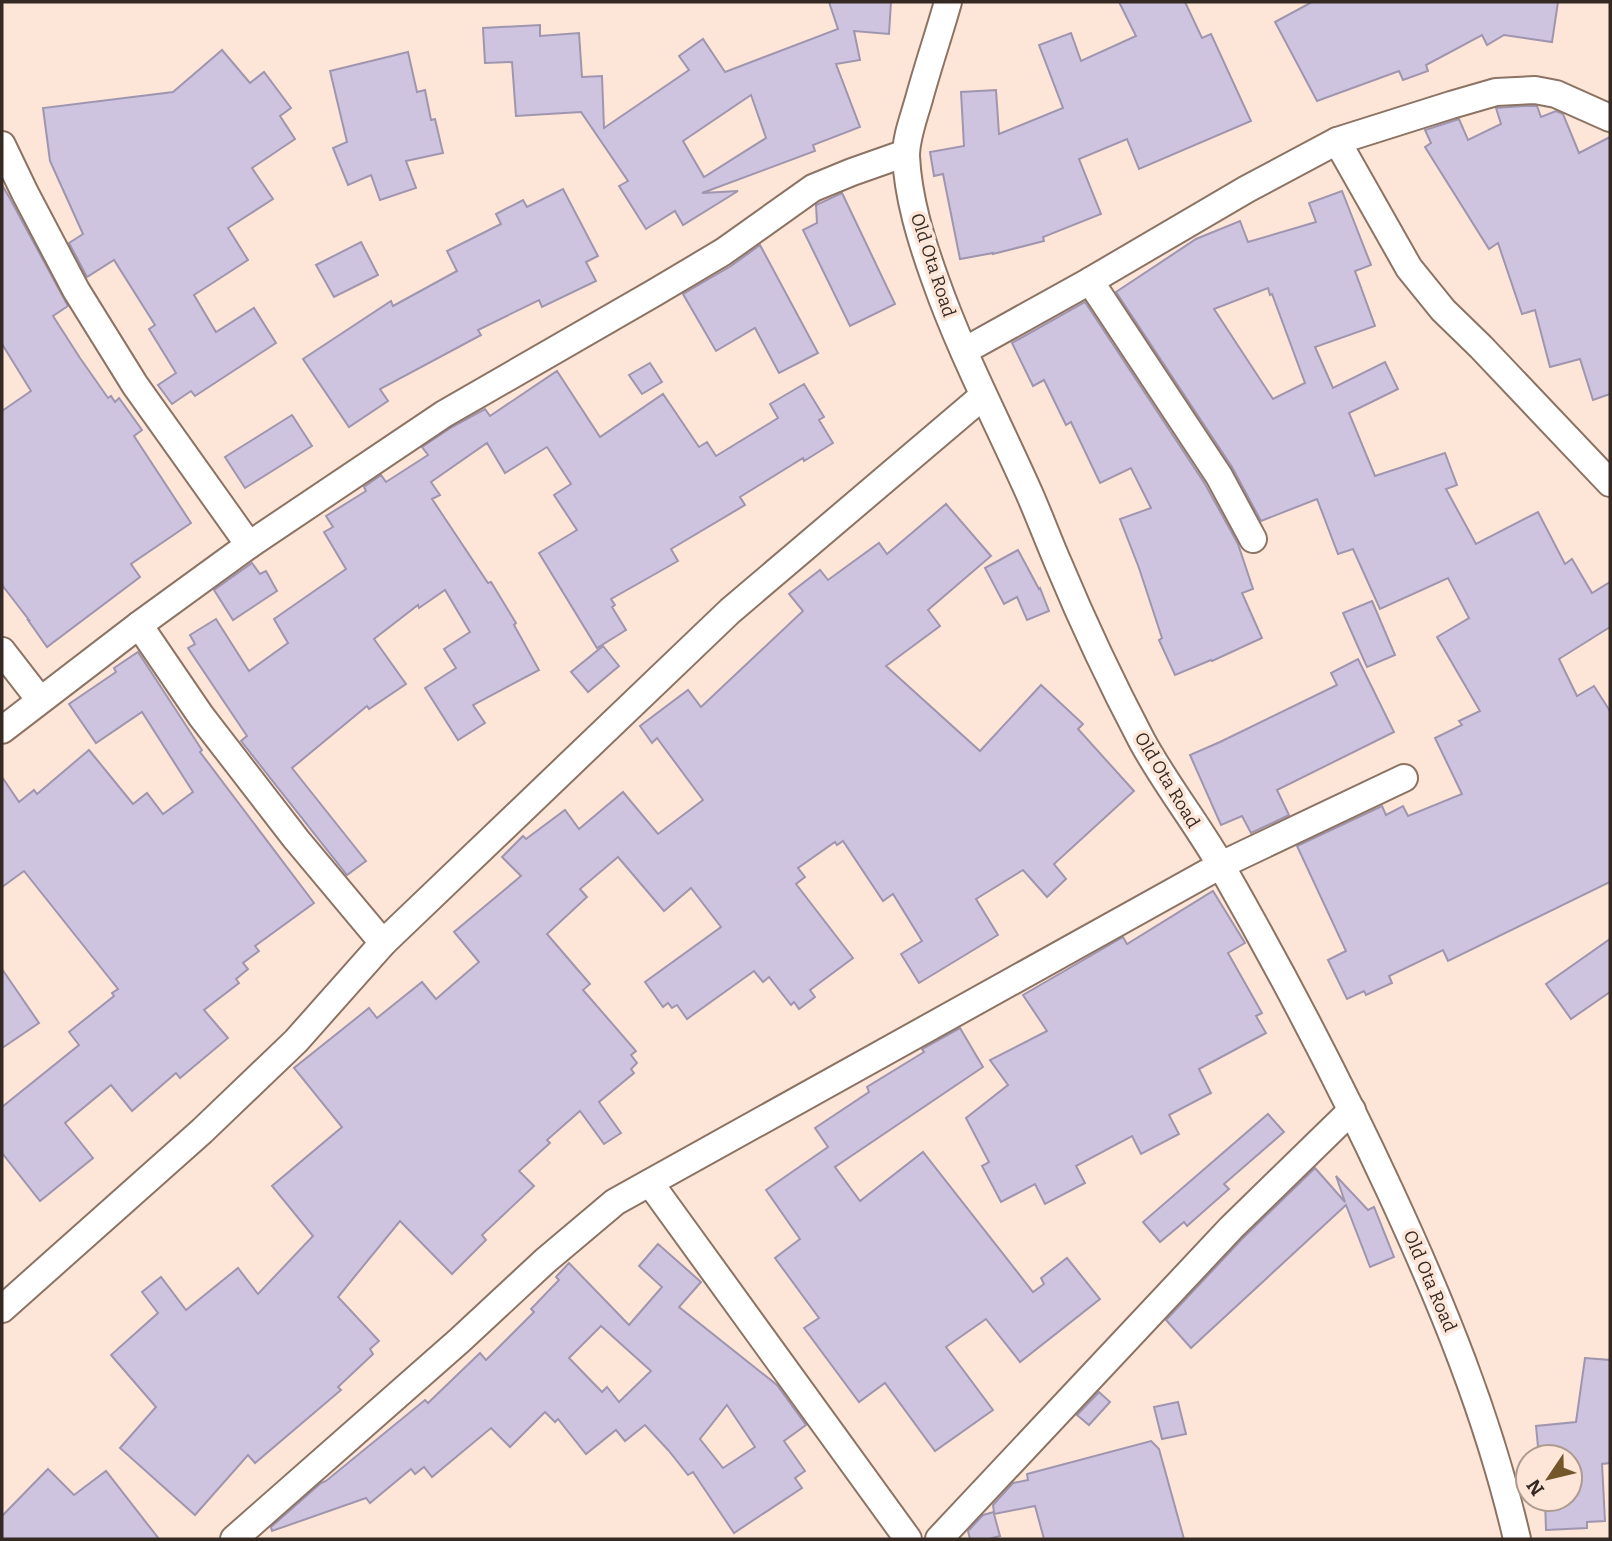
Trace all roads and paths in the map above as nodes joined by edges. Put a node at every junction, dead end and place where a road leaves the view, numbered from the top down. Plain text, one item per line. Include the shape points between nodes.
1 (948, 2) edge
2 (1610, 118) edge
3 (1337, 141) junction
4 (2, 145) edge
5 (906, 153) junction
6 (1090, 281) junction
7 (964, 351) junction
8 (984, 396) junction
9 (1610, 484) edge
10 (1254, 539) dead end
11 (249, 545) junction
12 (139, 625) junction
13 (2, 651) edge
14 (40, 700) junction
15 (2, 730) edge
16 (1404, 778) dead end
17 (1221, 864) junction
18 (383, 943) junction
19 (1352, 1110) junction
20 (650, 1183) junction
21 (2, 1309) edge
22 (234, 1539) edge
23 (908, 1539) edge
24 (939, 1539) edge
25 (1517, 1539) edge

1 - 5 street, Old Ota Road
2 - 3 street via 1556,94 1496,92
3 - 6 street
3 - 9 street via 1409,268 1443,310
4 - 11 street via 76,290 135,385
5 - 7 street, Old Ota Road via 925,252
5 - 11 street via 813,188 723,252 444,414
6 - 7 street
6 - 10 street via 1220,476
7 - 8 street, Old Ota Road
8 - 17 street, Old Ota Road via 1120,699
8 - 18 street via 730,611
11 - 12 street
12 - 14 street
12 - 18 street via 209,726
13 - 14 street
14 - 15 street
16 - 17 street
17 - 19 street, Old Ota Road
17 - 20 street
18 - 21 street via 296,1041
19 - 24 street via 1231,1227
19 - 25 street, Old Ota Road via 1428,1272 1462,1358
20 - 22 street via 615,1202 585,1227
20 - 23 street

